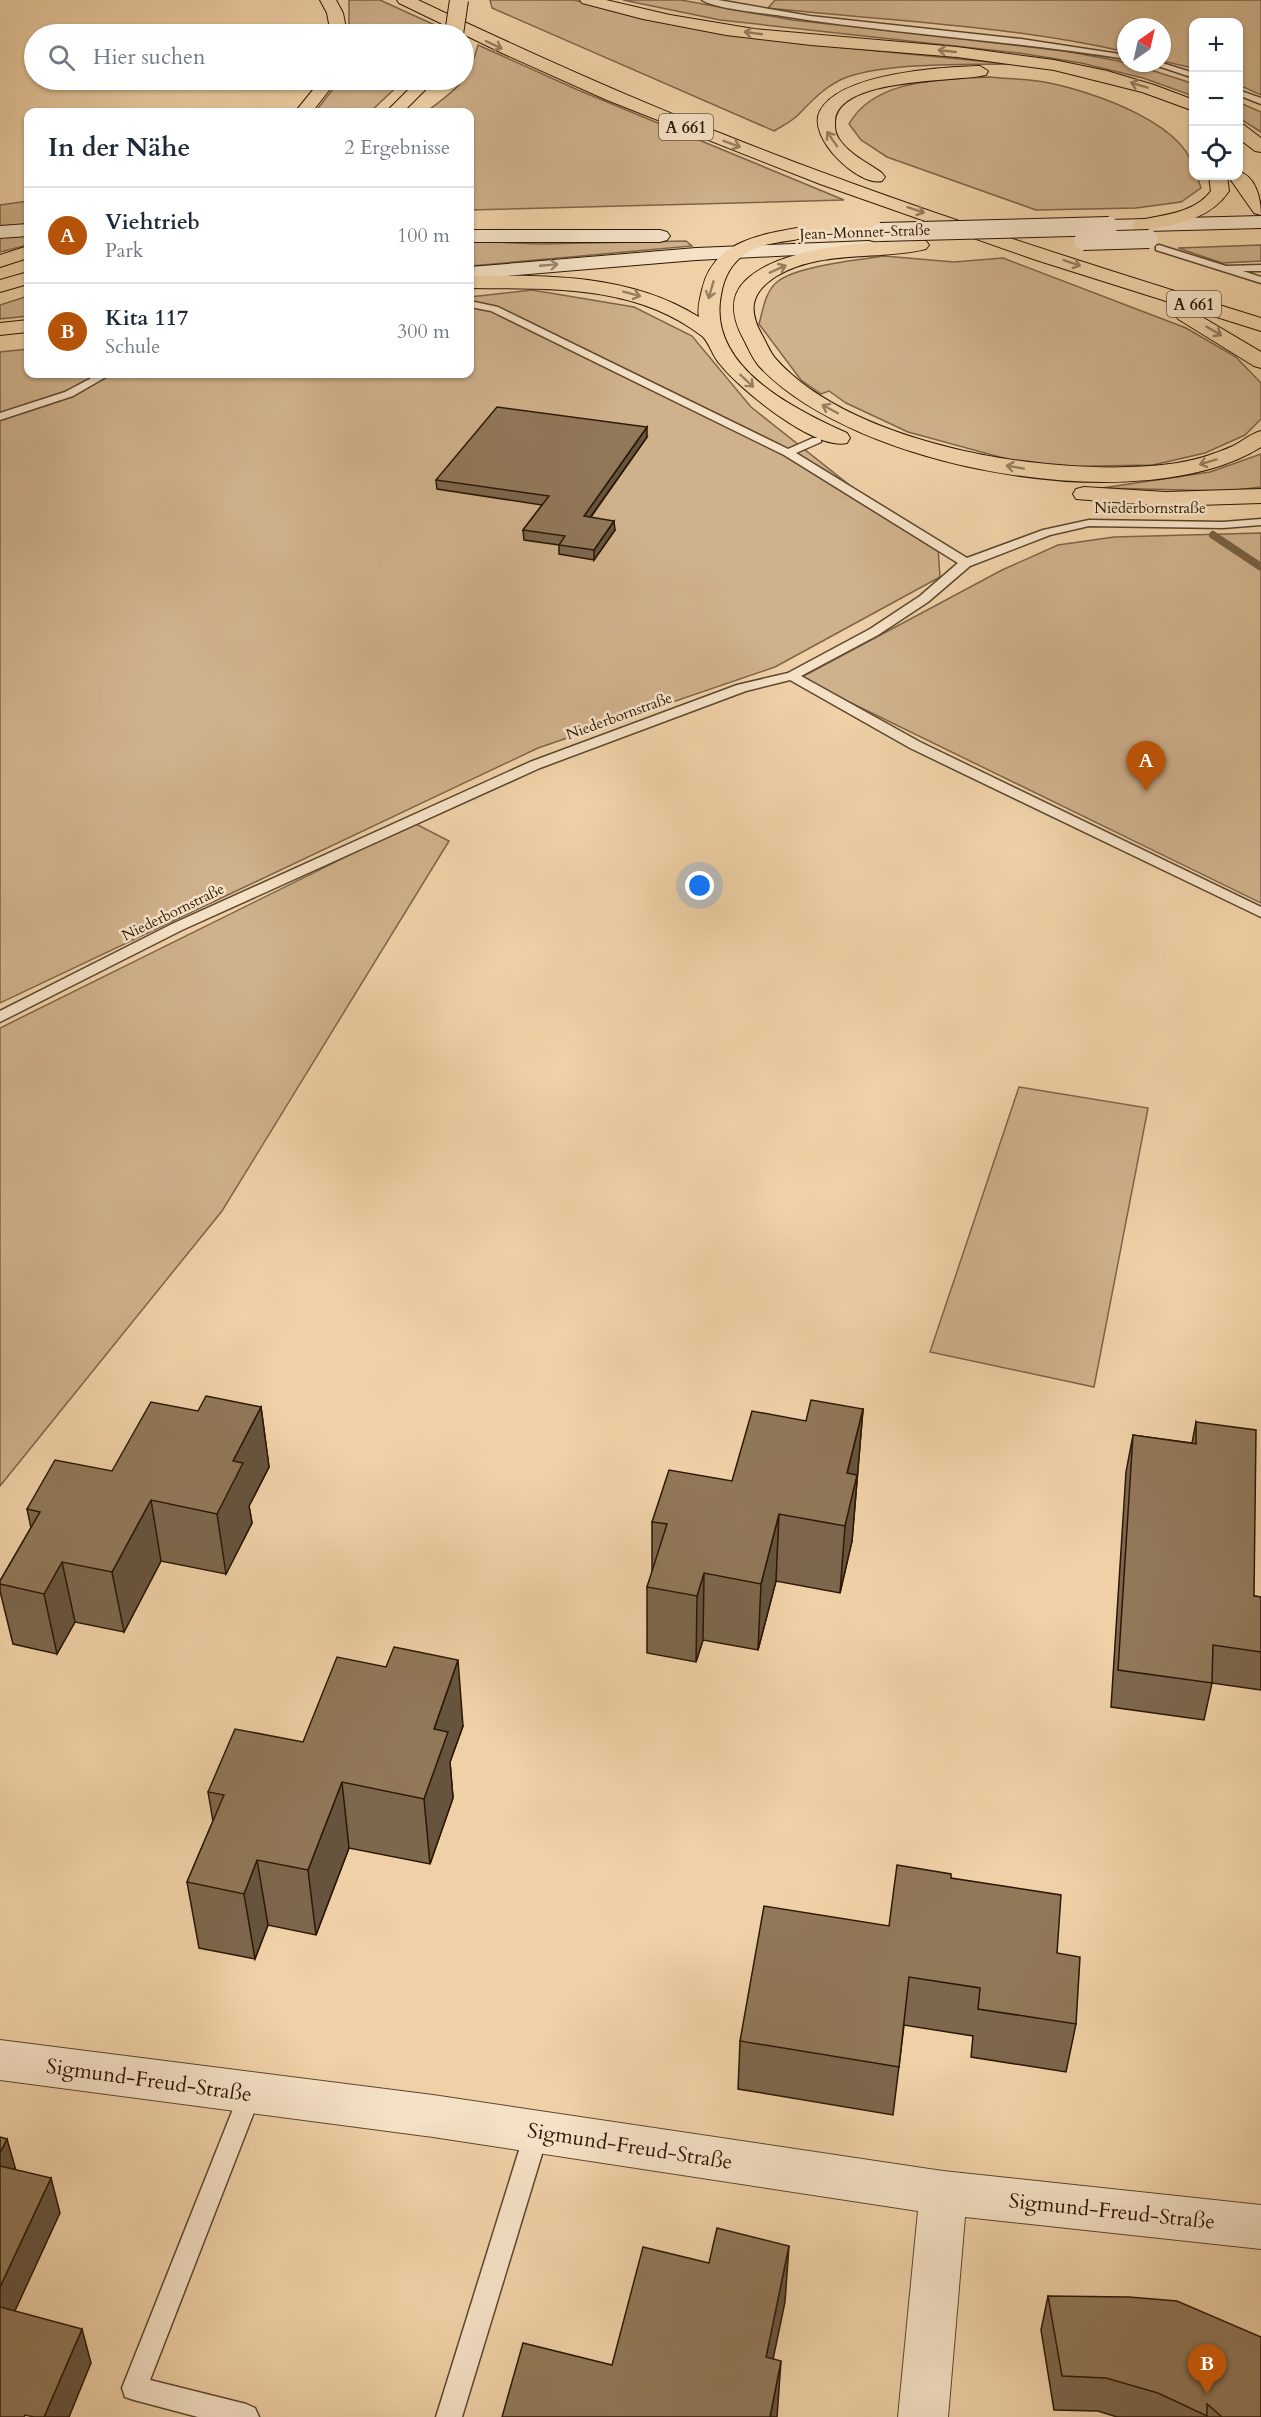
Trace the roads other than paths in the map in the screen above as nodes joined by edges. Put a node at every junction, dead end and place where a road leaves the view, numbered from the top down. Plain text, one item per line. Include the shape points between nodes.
1 (328, 0) edge
2 (405, 0) edge
3 (444, 0) edge
4 (459, 0) edge
5 (588, 0) edge
6 (707, 0) edge
7 (764, 0) edge
8 (756, 10) junction
9 (476, 15) dead end
10 (337, 24) edge
11 (454, 24) edge
12 (455, 24) edge
13 (474, 34) edge
14 (1117, 56) edge
15 (1171, 68) edge
16 (1189, 74) edge
17 (320, 90) edge
18 (417, 90) edge
19 (1243, 94) edge
20 (1261, 101) edge
21 (1189, 104) edge
22 (306, 108) edge
23 (398, 108) edge
24 (1171, 116) dead end
25 (1243, 132) edge
26 (1261, 147) edge
27 (822, 157) dead end
28 (876, 177) junction
29 (1219, 180) edge
30 (1240, 180) edge
31 (897, 184) dead end
32 (1261, 209) edge
33 (972, 211) dead end
34 (1261, 222) edge
35 (24, 230) edge
36 (0, 232) edge
37 (797, 234) junction
38 (474, 236) edge
39 (1261, 236) edge
40 (1150, 237) junction
41 (919, 245) junction
42 (734, 252) junction
43 (24, 253) edge
44 (1113, 258) dead end
45 (0, 261) edge
46 (1261, 268) edge
47 (1226, 270) junction
48 (474, 273) edge
49 (24, 279) edge
50 (1261, 280) edge
51 (474, 282) edge
52 (1126, 282) junction
53 (0, 286) edge
54 (474, 305) edge
55 (1261, 325) edge
56 (24, 326) edge
57 (0, 328) edge
58 (712, 334) junction
59 (1261, 362) edge
60 (99, 378) edge
61 (0, 417) edge
62 (1261, 438) edge
63 (817, 440) dead end
64 (788, 453) junction
65 (1261, 496) edge
66 (1261, 522) edge
67 (966, 563) junction
68 (792, 676) junction
69 (1261, 913) edge
70 (0, 1017) edge
71 (0, 2060) edge
72 (250, 2094) junction
73 (537, 2131) junction
74 (943, 2193) junction
75 (1261, 2227) edge
76 (246, 2417) edge
77 (448, 2417) edge
78 (923, 2417) edge

1 - 10 main road
2 -> 11 main road, A 661
3 - 9 main road
4 - 12 main road, bridge
21 -> 5 main road via 1129,82 1043,63 733,30
6 - 8 lane
7 - 8 lane
8 - 14 lane
13 -> 52 main road, A 661 via 686,127
15 - 16 lane
17 - 22 main road
18 - 23 main road
19 - 20 lane
28 -> 24 main road via 840,150 826,132 825,122 830,109 846,96 891,80 955,72 1033,75 1118,93
25 - 26 main road
27 - 28 main road
28 - 31 main road
29 - 40 main road via 1220,191 1208,205
30 - 32 main road
33 - 44 main road
34 - 40 main road, Jean-Monnet-Straße
35 - 36 main road
37 - 38 main road, Jean-Monnet-Straße
37 - 40 main road, Jean-Monnet-Straße, bridge via 1109,226
37 - 42 main road via 748,243
39 - 40 main road, Jean-Monnet-Straße
40 - 41 main road, Jean-Monnet-Straße, bridge
40 - 47 lane
41 - 42 main road, Jean-Monnet-Straße
62 -> 41 main road via 1233,454 1154,473 1089,475 1015,468 944,452 872,429 801,392 763,358 749,334 743,305 746,293 763,276 815,258
48 -> 42 main road, Jean-Monnet-Straße
42 -> 58 main road via 710,290 706,310
43 - 45 main road
46 - 47 lane
47 - 50 lane
49 - 53 main road
51 -> 58 main road via 534,280 604,287 654,300
52 - 55 main road, A 661
52 -> 59 main road
54 - 64 lane via 494,309
56 - 57 main road
58 -> 65 main road via 733,368 774,403 829,434 905,462 1075,494 1166,500
60 - 61 lane via 69,394
63 - 64 lane
64 - 67 lane
66 - 67 lane, Niederbornstraße via 1089,523 1047,532
67 - 68 lane, Niederbornstraße via 924,599 874,632
68 - 69 lane via 900,738
68 - 70 lane, Niederbornstraße via 742,688 535,765 177,927
71 - 72 main road, Sigmund-Freud-Straße
72 - 73 main road, Sigmund-Freud-Straße
72 - 76 lane via 134,2388
73 - 74 main road, Sigmund-Freud-Straße
73 - 77 lane
74 - 75 main road, Sigmund-Freud-Straße
74 - 78 main road

